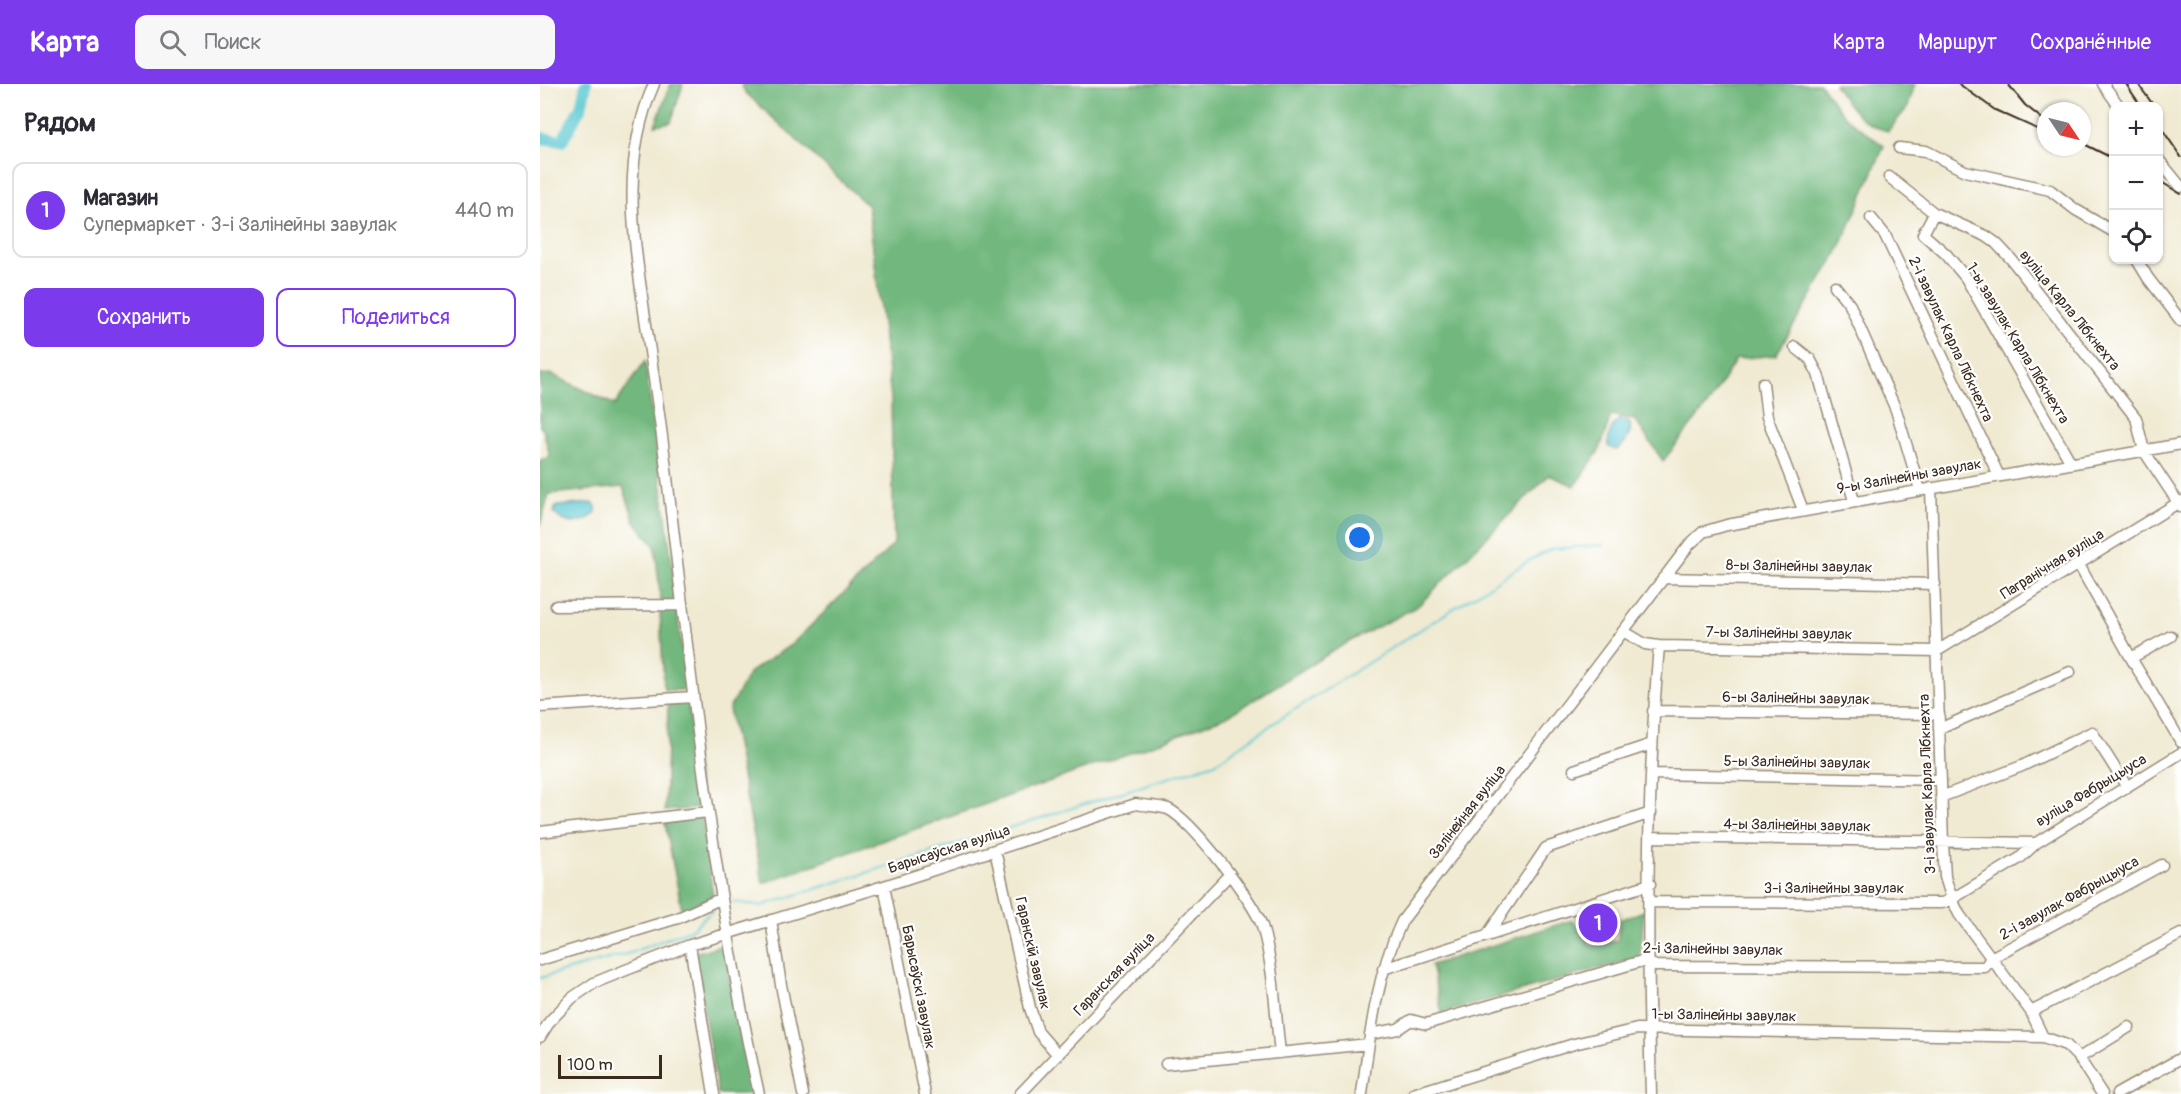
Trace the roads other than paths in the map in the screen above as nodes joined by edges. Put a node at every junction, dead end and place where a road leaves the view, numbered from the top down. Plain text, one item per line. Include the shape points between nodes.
1 (654, 84) edge
2 (2103, 84) edge
3 (2116, 102) edge
4 (1899, 148) dead end
5 (2163, 165) edge
6 (1888, 177) dead end
7 (2181, 187) edge
8 (1934, 213) junction
9 (1871, 218) dead end
10 (2109, 228) edge
11 (2139, 264) edge
12 (1835, 286) dead end
13 (2181, 321) edge
14 (1794, 348) dead end
15 (1763, 383) dead end
16 (2181, 444) edge
17 (2145, 451) junction
18 (2071, 463) junction
19 (1999, 476) junction
20 (1926, 489) junction
21 (1854, 501) junction
22 (2180, 504) edge
23 (1803, 510) junction
24 (2079, 565) junction
25 (1663, 578) junction
26 (1935, 584) junction
27 (682, 605) junction
28 (556, 606) dead end
29 (1623, 631) junction
30 (2171, 636) dead end
31 (1659, 646) junction
32 (1938, 651) junction
33 (2131, 658) junction
34 (2070, 672) dead end
35 (693, 697) junction
36 (540, 707) edge
37 (1653, 711) junction
38 (1939, 714) junction
39 (1939, 729) junction
40 (2181, 742) edge
41 (1652, 744) junction
42 (2181, 753) edge
43 (1574, 770) dead end
44 (1652, 774) junction
45 (1941, 780) junction
46 (2127, 787) junction
47 (1941, 797) junction
48 (708, 812) junction
49 (1651, 813) junction
50 (540, 832) edge
51 (1651, 837) junction
52 (1943, 843) junction
53 (2036, 843) junction
54 (994, 850) junction
55 (2162, 865) dead end
56 (1230, 874) junction
57 (1650, 884) junction
58 (884, 886) junction
59 (722, 898) junction
60 (1952, 899) junction
61 (1649, 902) junction
62 (771, 921) junction
63 (2181, 933) edge
64 (1488, 934) junction
65 (726, 935) junction
66 (690, 945) junction
67 (1991, 958) junction
68 (540, 960) edge
69 (1648, 963) junction
70 (1383, 969) junction
71 (2031, 1012) junction
72 (2129, 1026) dead end
73 (1649, 1029) junction
74 (540, 1036) edge
75 (2043, 1037) junction
76 (1369, 1039) junction
77 (1280, 1053) junction
78 (1058, 1054) junction
79 (2079, 1058) junction
80 (2181, 1058) edge
81 (1166, 1064) dead end
82 (714, 1094) edge
83 (759, 1094) edge
84 (803, 1094) edge
85 (925, 1094) edge
86 (1020, 1094) edge
87 (1362, 1094) edge
88 (1413, 1094) edge
89 (1651, 1094) edge
90 (2102, 1094) edge
91 (2117, 1094) edge

1 - 27 street via 636,141 631,183 633,232
2 - 3 street
4 - 10 street via 1926,151 1965,171 2050,190
5 - 7 street
6 - 8 street, вуліца Карла Лібкнехта
8 - 17 street, вуліца Карла Лібкнехта via 1986,236 2011,259 2136,418
8 - 18 street, 1-ы завулак Карла Лібкнехта via 1923,234 1966,278
9 - 19 street, 2-і завулак Карла Лібкнехта via 1885,235
11 - 13 street
12 - 20 street, 3-і завулак Карла Лібкнехта via 1850,305
14 - 21 street via 1810,359 1818,374
15 - 23 street via 1767,417
16 - 17 street, 9-ы Залінейны завулак
17 - 18 street, 9-ы Залінейны завулак
17 - 22 street, вуліца Карла Лібкнехта
18 - 19 street, 9-ы Залінейны завулак
19 - 20 street, 9-ы Залінейны завулак
20 - 21 street, 9-ы Залінейны завулак
20 - 26 street, 3-і завулак Карла Лібкнехта
21 - 23 street, 9-ы Залінейны завулак
22 - 24 street, Пагранічная вуліца
23 - 25 street, 9-ы Залінейны завулак via 1703,532
24 - 32 street, Пагранічная вуліца
24 - 33 street
25 - 26 street, 8-ы Залінейны завулак
25 - 29 street, Залінейная вуліца
26 - 32 street, 3-і завулак Карла Лібкнехта
27 - 28 street
27 - 35 street
29 - 31 street, 7-ы Залінейны завулак via 1645,644
29 - 70 street, Залінейная вуліца via 1402,921
30 - 33 street
31 - 32 street, 7-ы Залінейны завулак
31 - 37 street
32 - 38 street, 3-і завулак Карла Лібкнехта
33 - 40 street
34 - 39 street
35 - 36 street
35 - 48 street
37 - 38 street, 6-ы Залінейны завулак
37 - 41 street
38 - 39 street, 3-і завулак Карла Лібкнехта
39 - 45 street, 3-і завулак Карла Лібкнехта
41 - 43 street
41 - 44 street
42 - 46 street, вуліца Фабрыцыуса
44 - 45 street, 5-ы Залінейны завулак
44 - 49 street
45 - 47 street, 3-і завулак Карла Лібкнехта
46 - 47 street via 2092,732 2022,766
46 - 53 street, вуліца Фабрыцыуса
47 - 52 street, 3-і завулак Карла Лібкнехта
48 - 50 street
48 - 59 street
49 - 51 street
49 - 64 street via 1546,848
51 - 52 street, 4-ы Залінейны завулак
51 - 57 street
52 - 53 street, вуліца Фабрыцыуса
52 - 60 street, 3-і завулак Карла Лібкнехта via 1945,877
53 - 60 street, 3-і Залінейны завулак via 2020,858
54 - 56 street, Барысаўская вуліца via 1136,804 1168,810 1198,835
54 - 58 street, Барысаўская вуліца
54 - 78 street, Гаранскій завулак via 1030,1008 1038,1032
55 - 67 street, 2-і завулак Фабрыцыуса
56 - 77 street via 1261,923 1269,956
56 - 78 street, Гаранская вуліца
57 - 61 street
57 - 64 street
58 - 62 street, Барысаўская вуліца
58 - 85 street, Барысаўскі завулак
59 - 65 street
59 - 68 street via 678,918
60 - 61 street, 3-і Залінейны завулак via 1942,903
60 - 67 street, 3-і завулак Карла Лібкнехта
61 - 69 street
62 - 65 street, Барысаўская вуліца
62 - 84 street
63 - 71 street
64 - 70 street
65 - 66 street, Барысаўская вуліца
65 - 83 street
66 - 74 street, Барысаўская вуліца via 594,983 572,998
66 - 82 street
67 - 69 street, 2-і Залінейны завулак via 1985,967
67 - 71 street, 3-і завулак Карла Лібкнехта
69 - 73 street
69 - 76 street, 2-і Залінейны завулак via 1642,961 1426,1024 1412,1020
70 - 76 street, Залінейная вуліца
71 - 75 street, 3-і завулак Карла Лібкнехта
72 - 79 street
73 - 75 street, 1-ы Залінейны завулак
73 - 88 street, 1-ы Залінейны завулак via 1574,1044
73 - 89 street
75 - 79 street via 2066,1045
76 - 77 street, 2-і Залінейны завулак
76 - 87 street, Залінейная вуліца
77 - 81 street, 2-і Залінейны завулак
78 - 86 street, Гаранская вуліца
79 - 90 street
80 - 91 street

